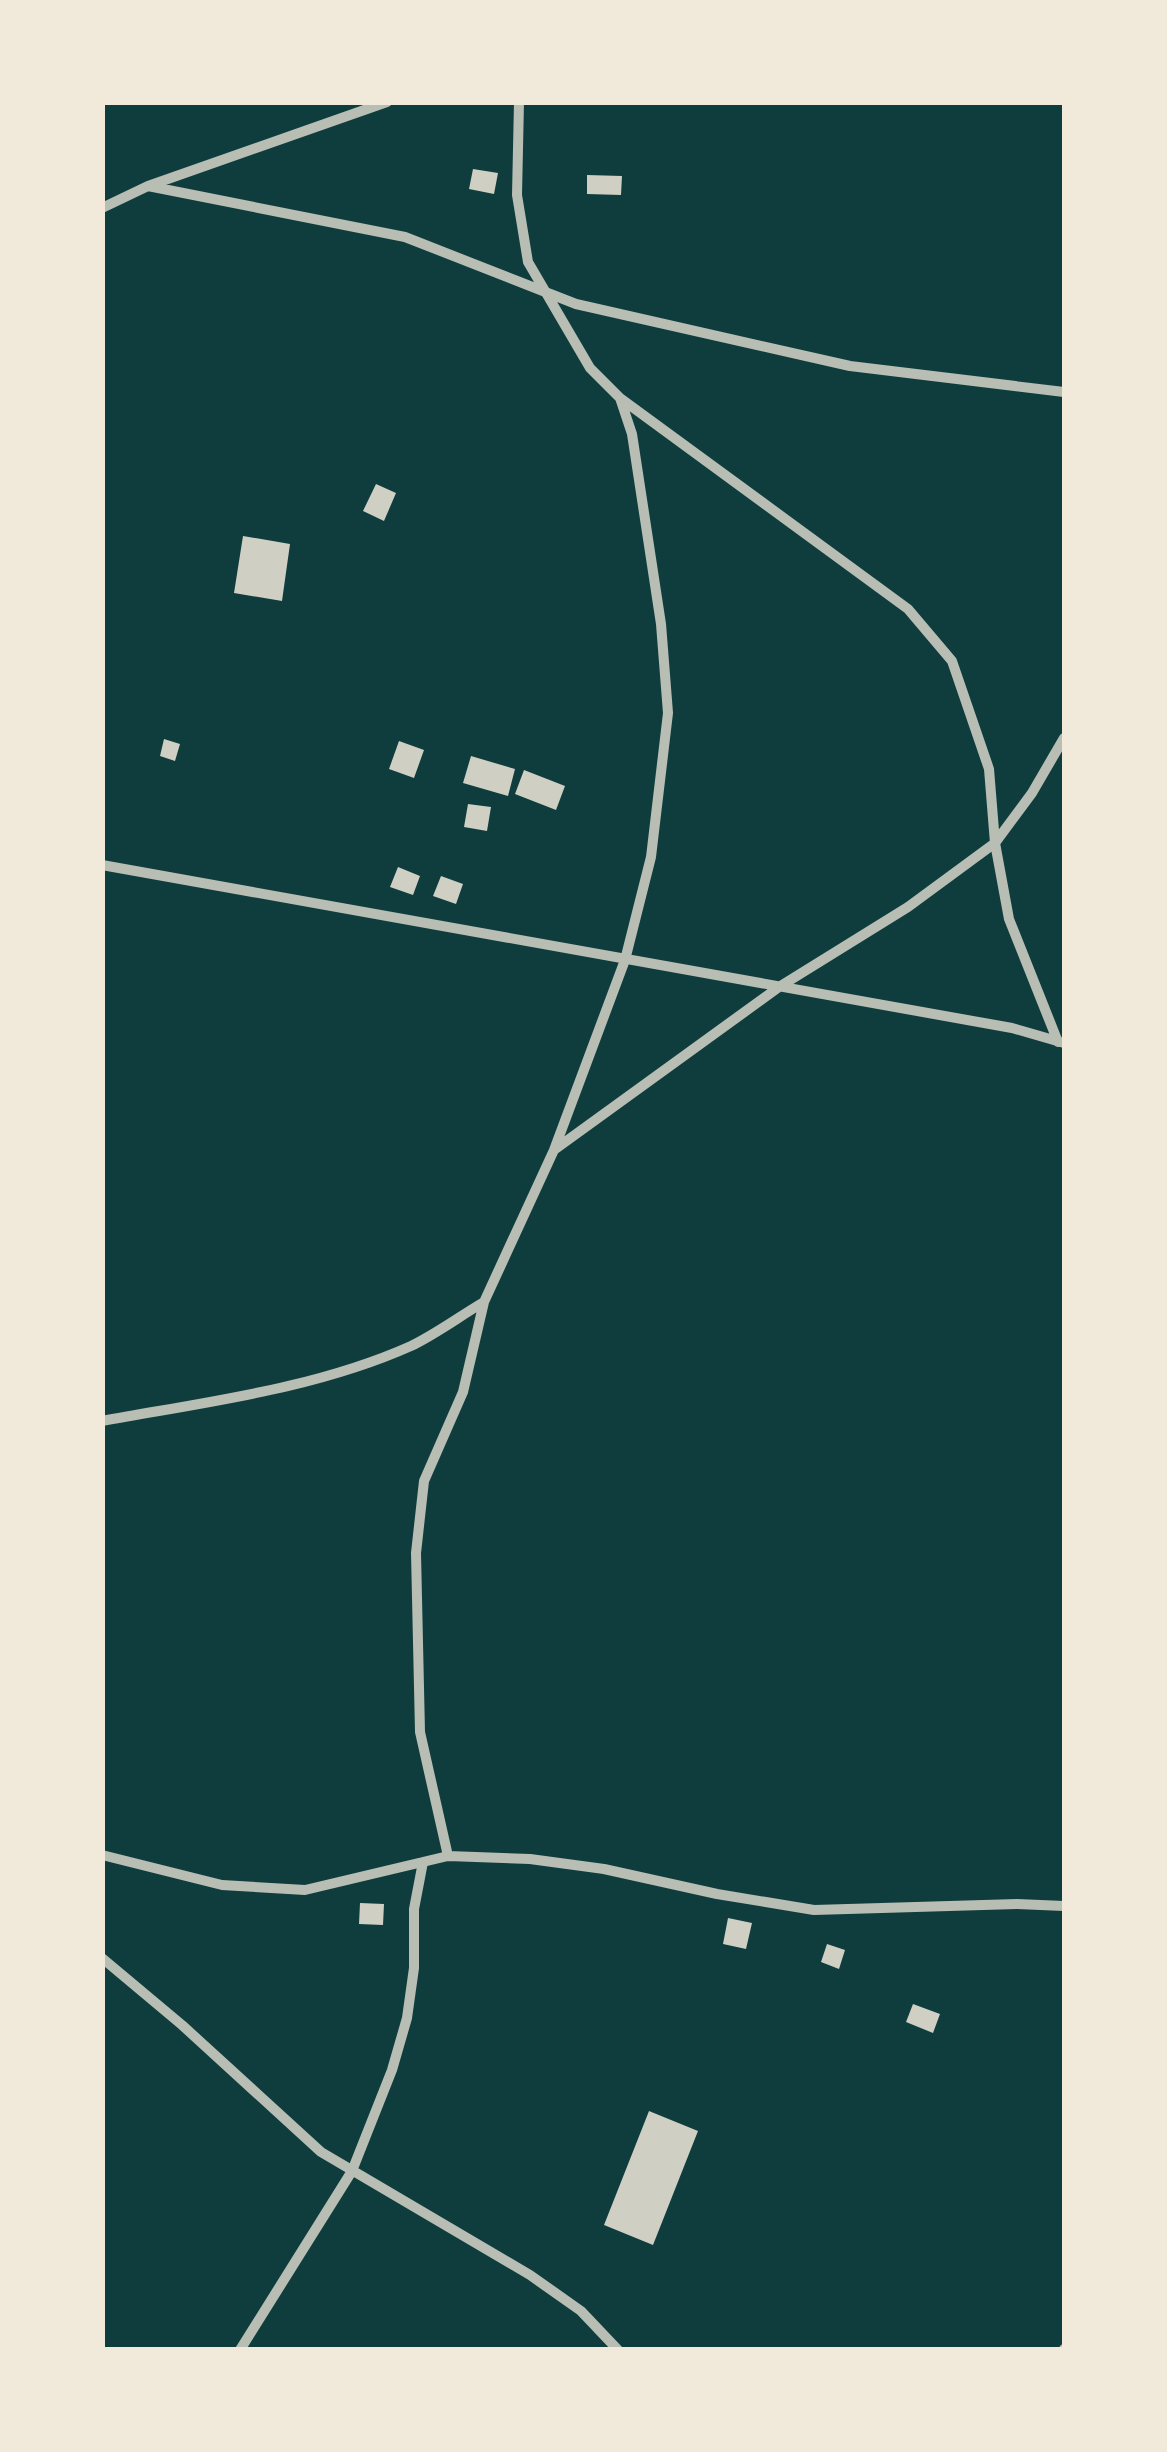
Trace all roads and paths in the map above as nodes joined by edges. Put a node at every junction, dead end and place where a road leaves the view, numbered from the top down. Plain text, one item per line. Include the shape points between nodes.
1 (387, 102) edge
2 (520, 102) edge
3 (148, 186) junction
4 (102, 208) edge
5 (545, 293) junction
6 (1064, 392) edge
7 (620, 398) junction
8 (1064, 738) edge
9 (995, 844) junction
10 (102, 865) edge
11 (625, 960) junction
12 (779, 987) junction
13 (1062, 1043) edge
14 (554, 1150) junction
15 (484, 1302) junction
16 (102, 1421) edge
17 (102, 1854) edge
18 (448, 1856) junction
19 (423, 1862) junction
20 (1064, 1906) edge
21 (102, 1958) edge
22 (352, 2170) junction
23 (240, 2350) edge
24 (618, 2350) edge

1 - 3 street
2 - 5 street via 518,195 528,262
3 - 4 street
3 - 5 street via 405,237
5 - 6 street via 850,366
5 - 7 street via 590,368
7 - 9 street via 908,610 952,661 989,769
7 - 11 street via 632,434 668,712 651,857
8 - 9 street
9 - 12 street
9 - 13 street via 1010,919
10 - 11 street
11 - 12 street
11 - 14 street
12 - 13 street via 1012,1028
12 - 14 street
14 - 15 street
15 - 16 street via 413,1345 342,1372
15 - 18 street via 463,1392 424,1481 416,1554 420,1732
17 - 19 street via 222,1885 305,1890
18 - 19 street
18 - 20 street via 604,1870 814,1910
19 - 22 street via 407,2018
21 - 22 street via 320,2152
22 - 23 street
22 - 24 street via 530,2275 581,2311

